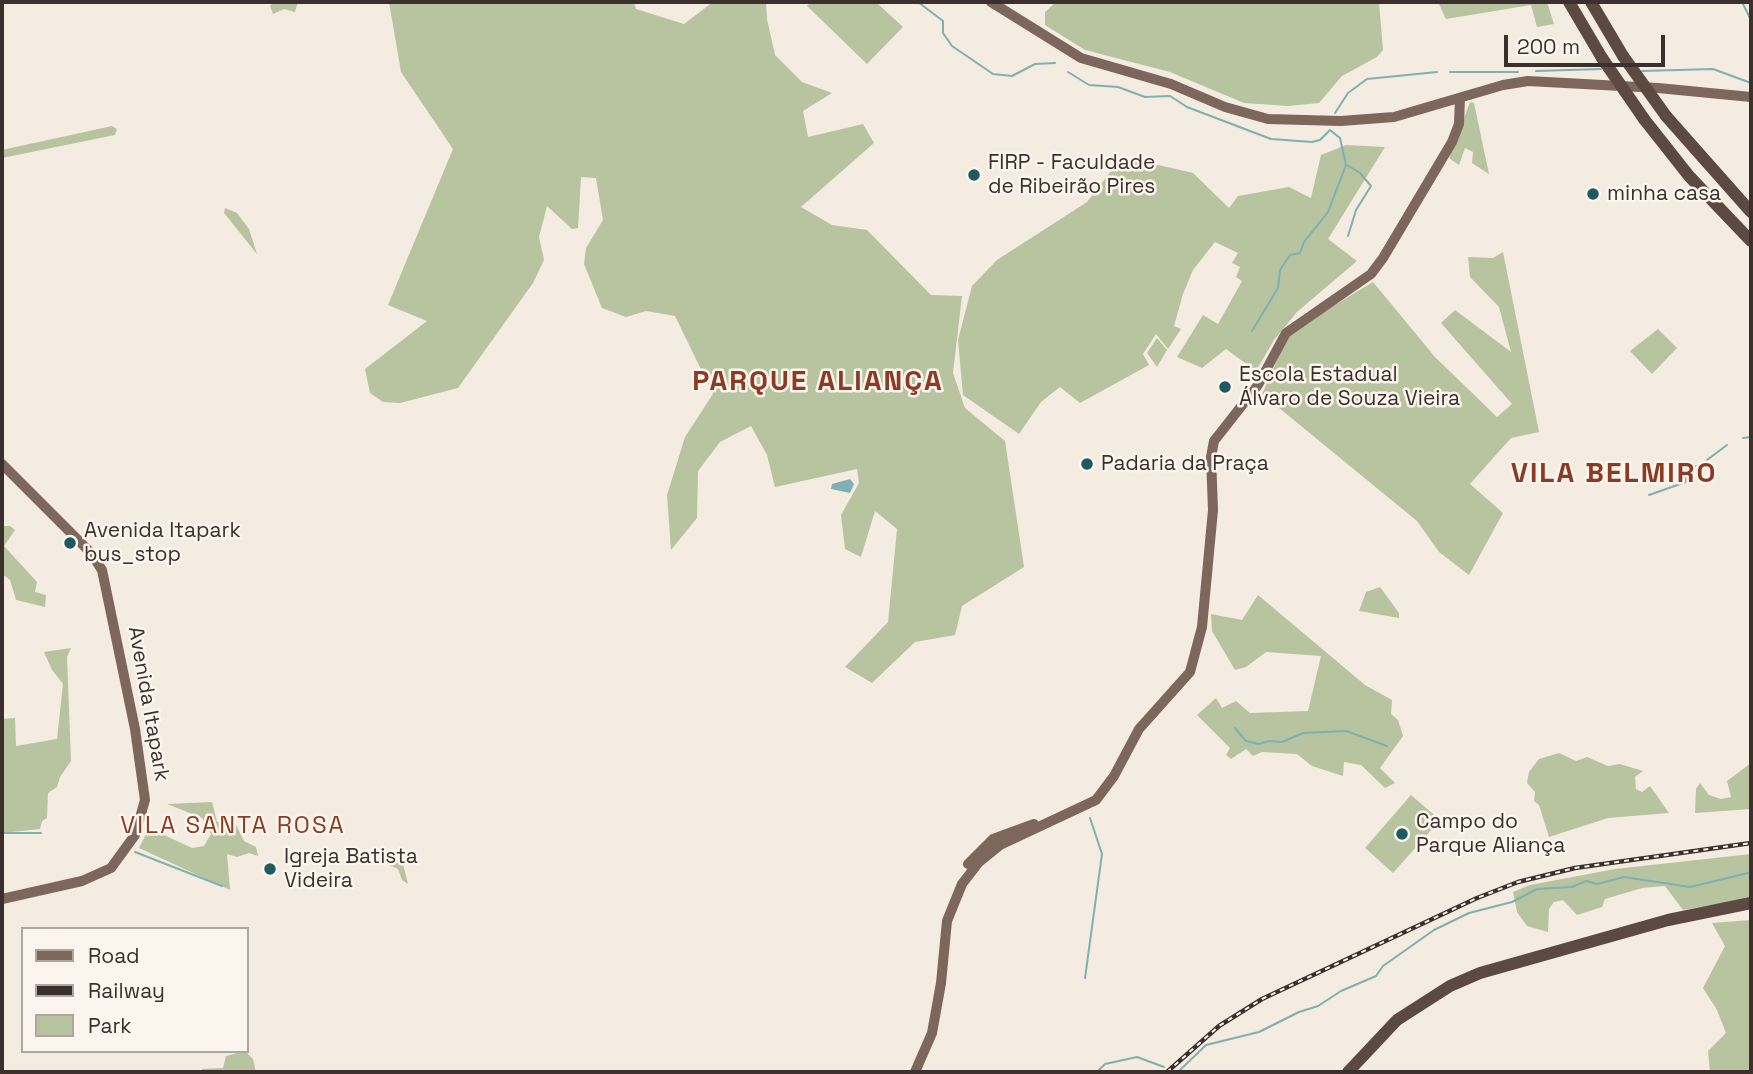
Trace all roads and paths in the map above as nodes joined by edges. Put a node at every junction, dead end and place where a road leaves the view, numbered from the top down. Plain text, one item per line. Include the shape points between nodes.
1 (991, 2) edge
2 (1569, 2) edge
3 (1591, 2) edge
4 (1751, 97) edge
5 (1460, 98) junction
6 (1751, 212) edge
7 (1751, 241) edge
8 (2, 464) edge
9 (1060, 817) junction
10 (2, 899) edge
11 (1751, 903) edge
12 (1751, 909) edge
13 (1669, 923) junction
14 (1492, 973) junction
15 (908, 1072) edge
16 (915, 1072) edge
17 (1348, 1072) edge
18 (1357, 1072) edge

1 - 5 main road via 1081,58 1268,119 1394,117
2 - 7 highway, bridge via 1644,119 1689,176
3 - 6 highway, bridge via 1666,116
4 - 5 main road via 1528,81
5 - 9 main road via 1459,124 1452,142 1383,258 1371,274 1286,334 1258,385 1214,441 1210,457 1214,485 1211,546 1193,667 1139,729 1096,800
8 - 10 main road, Avenida Itapark via 102,570 137,737 145,800 135,835 111,868 82,881
9 - 15 main road via 993,839 953,886 941,922 925,1032
9 - 16 main road via 1000,845 962,884 947,922 932,1033
11 - 13 highway
12 - 13 highway
13 - 14 highway
14 - 17 highway via 1450,986 1419,1003 1381,1034
14 - 18 highway via 1412,1016

